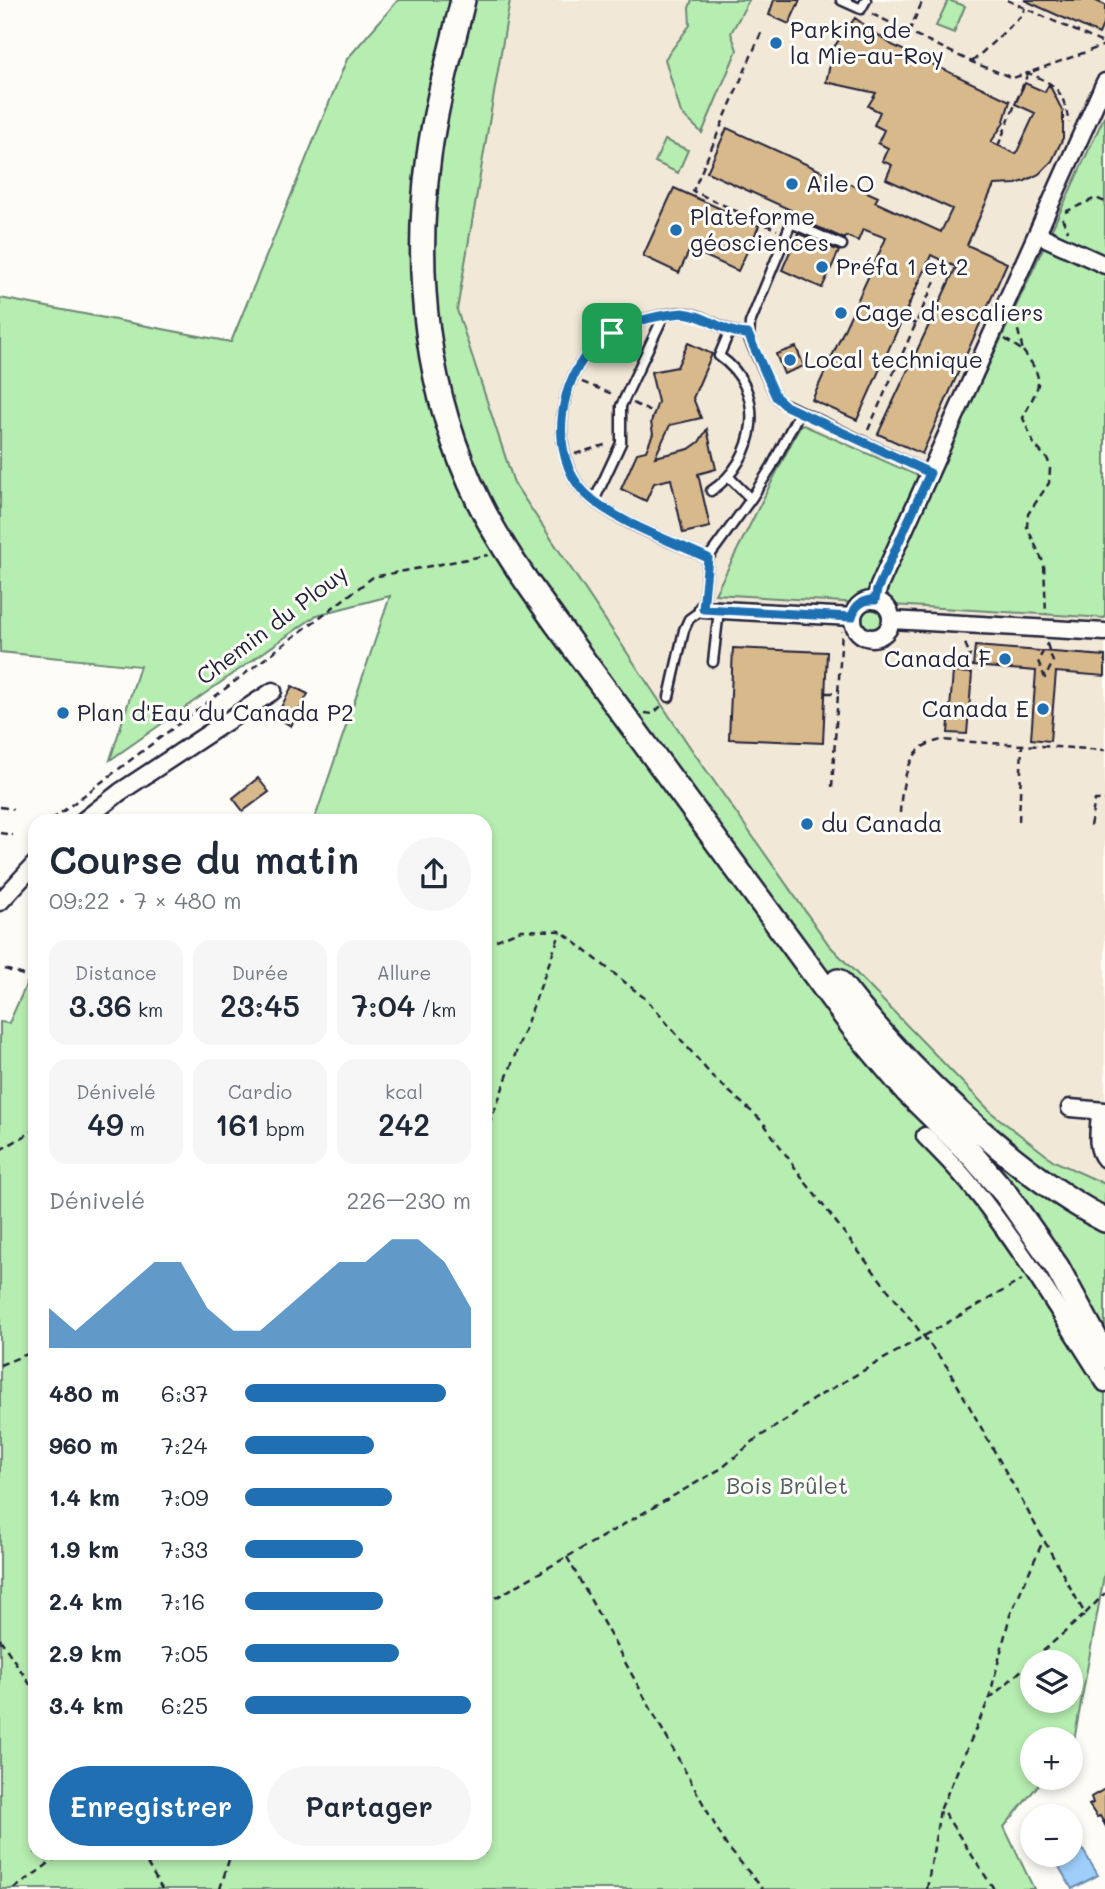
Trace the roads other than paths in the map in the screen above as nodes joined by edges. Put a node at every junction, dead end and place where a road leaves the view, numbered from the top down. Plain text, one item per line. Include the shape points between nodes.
1 (463, 0) edge
2 (477, 0) edge
3 (841, 0) edge
4 (869, 3) edge
5 (1105, 82) edge
6 (1037, 234) junction
7 (842, 245) dead end
8 (1105, 265) edge
9 (664, 315) junction
10 (730, 330) junction
11 (748, 334) junction
12 (800, 413) junction
13 (930, 473) junction
14 (729, 477) junction
15 (711, 491) dead end
16 (751, 499) junction
17 (594, 501) junction
18 (708, 558) junction
19 (875, 600) junction
20 (711, 610) junction
21 (852, 617) junction
22 (891, 621) junction
23 (1105, 632) edge
24 (713, 662) dead end
25 (273, 691) dead end
26 (669, 697) road end
27 (92, 814) edge
28 (28, 872) edge
29 (0, 902) edge
30 (835, 1002) junction
31 (1070, 1108) dead end
32 (1103, 1111) edge
33 (925, 1136) dead end
34 (1105, 1159) edge
35 (1105, 1220) edge
36 (1105, 1236) edge
37 (1103, 1370) edge

1 - 30 main road via 431,142 422,249 433,370 459,456 494,529 541,603
2 - 35 main road via 446,133 439,192 437,286 449,380 471,449 507,526 548,589 836,980 898,1051 957,1108 1064,1196
3 - 4 lane via 861,9
5 - 6 street
6 - 8 street
6 - 13 street
7 - 11 lane via 791,223
9 - 10 lane via 699,315
9 - 17 lane via 624,399 622,440
9 - 17 lane via 603,338 572,378 562,422 566,457 580,487
10 - 11 lane
10 - 14 lane via 719,356 743,382 752,419 745,453
11 - 12 lane via 776,397
12 - 13 lane
12 - 16 lane
13 - 19 street
14 - 15 lane
14 - 16 lane
16 - 18 lane
17 - 18 lane
18 - 20 lane
19 - 21 street via 861,603
19 - 22 street via 888,608
20 - 21 street
20 - 24 lane
20 - 26 lane via 689,618
21 - 22 street via 857,631 869,638 883,635
22 - 23 street
25 - 27 street
28 - 29 street
30 - 36 main road via 975,1145 1031,1190
30 - 37 main road via 894,1077 1005,1193 1070,1287
31 - 32 street
32 - 34 street via 1098,1144
33 - 37 street via 969,1183

